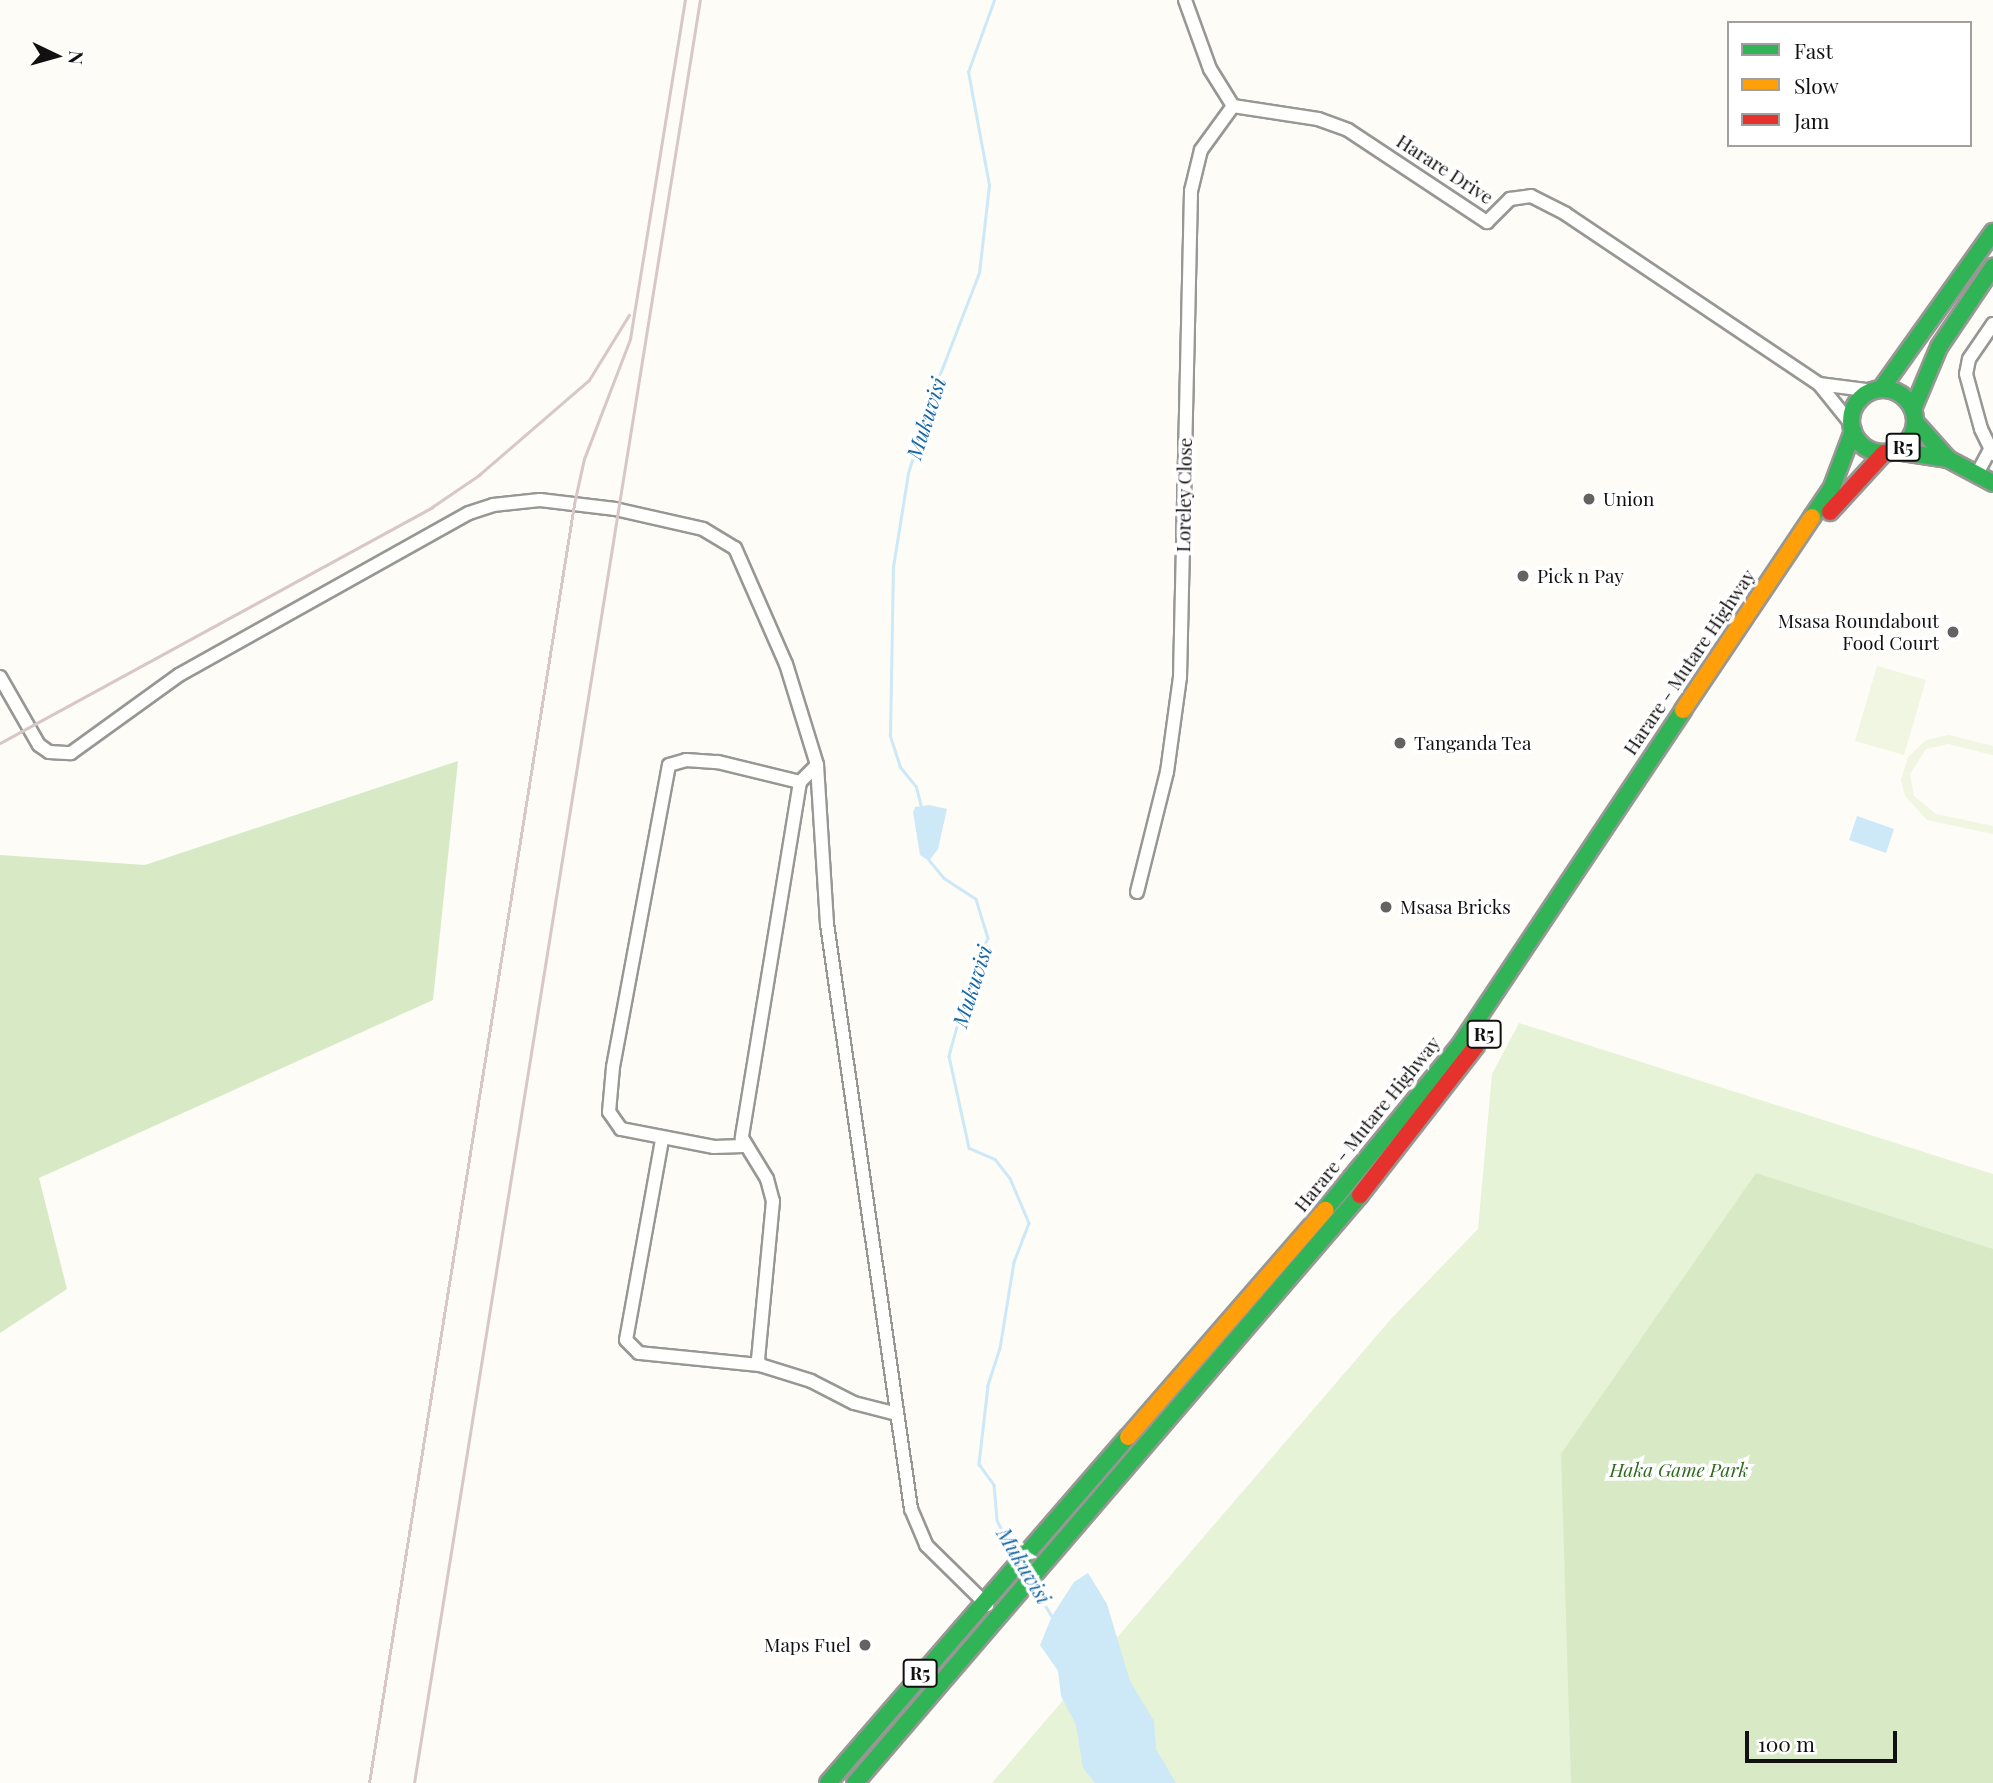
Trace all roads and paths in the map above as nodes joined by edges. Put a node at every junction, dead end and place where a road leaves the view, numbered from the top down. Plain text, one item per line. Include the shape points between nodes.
1 (1185, 0) edge
2 (1233, 106) junction
3 (1993, 232) edge
4 (1993, 267) edge
5 (1993, 324) edge
6 (1819, 384) junction
7 (1877, 390) junction
8 (1914, 416) junction
9 (1852, 428) junction
10 (1890, 452) junction
11 (1991, 452) edge
12 (1948, 459) junction
13 (1977, 474) junction
14 (1993, 483) edge
15 (0, 677) edge
16 (817, 765) junction
17 (800, 782) junction
18 (1137, 892) dead end
19 (662, 1140) junction
20 (743, 1146) junction
21 (760, 1365) junction
22 (897, 1414) junction
23 (983, 1601) junction
24 (996, 1613) junction
25 (828, 1783) edge
26 (855, 1783) edge

1 - 2 street via 1210,69
2 - 6 street, Harare Drive via 1318,119 1348,130 1487,222 1510,199 1531,196 1566,214
2 - 18 street, Loreley Close via 1201,150 1191,191 1180,677 1167,772
3 - 7 main road, R5
4 - 8 main road, R5 via 1939,347
5 - 11 street via 1966,369
6 - 7 street, Harare Drive
6 - 9 street, Harare Drive
7 - 8 main road, R5 via 1900,394
7 - 9 main road, R5 via 1857,404
8 - 10 main road, R5 via 1908,442
8 - 12 main road
9 - 10 main road, R5 via 1869,450
9 - 23 main road, Harare - Mutare Highway / R5 via 1832,487 1460,1045 1381,1144
10 - 12 main road
10 - 24 main road, Harare - Mutare Highway / R5 via 1841,496 1425,1116
11 - 13 street
12 - 13 main road
13 - 14 main road
15 - 16 street via 39,745 49,752 71,753 178,675 469,513 503,502 540,500 615,509 703,529 735,548 786,664
16 - 17 street
16 - 22 street via 826,916
17 - 19 street via 718,762 675,761 666,771 609,1101 611,1121 621,1129
17 - 20 street
19 - 20 street
19 - 21 street via 626,1340 639,1353
20 - 21 street via 767,1179 773,1201 758,1338
21 - 22 street via 811,1381 854,1404
22 - 23 street via 919,1535
23 - 24 street
23 - 25 main road, Harare - Mutare Highway / R5
24 - 26 main road, Harare - Mutare Highway / R5

